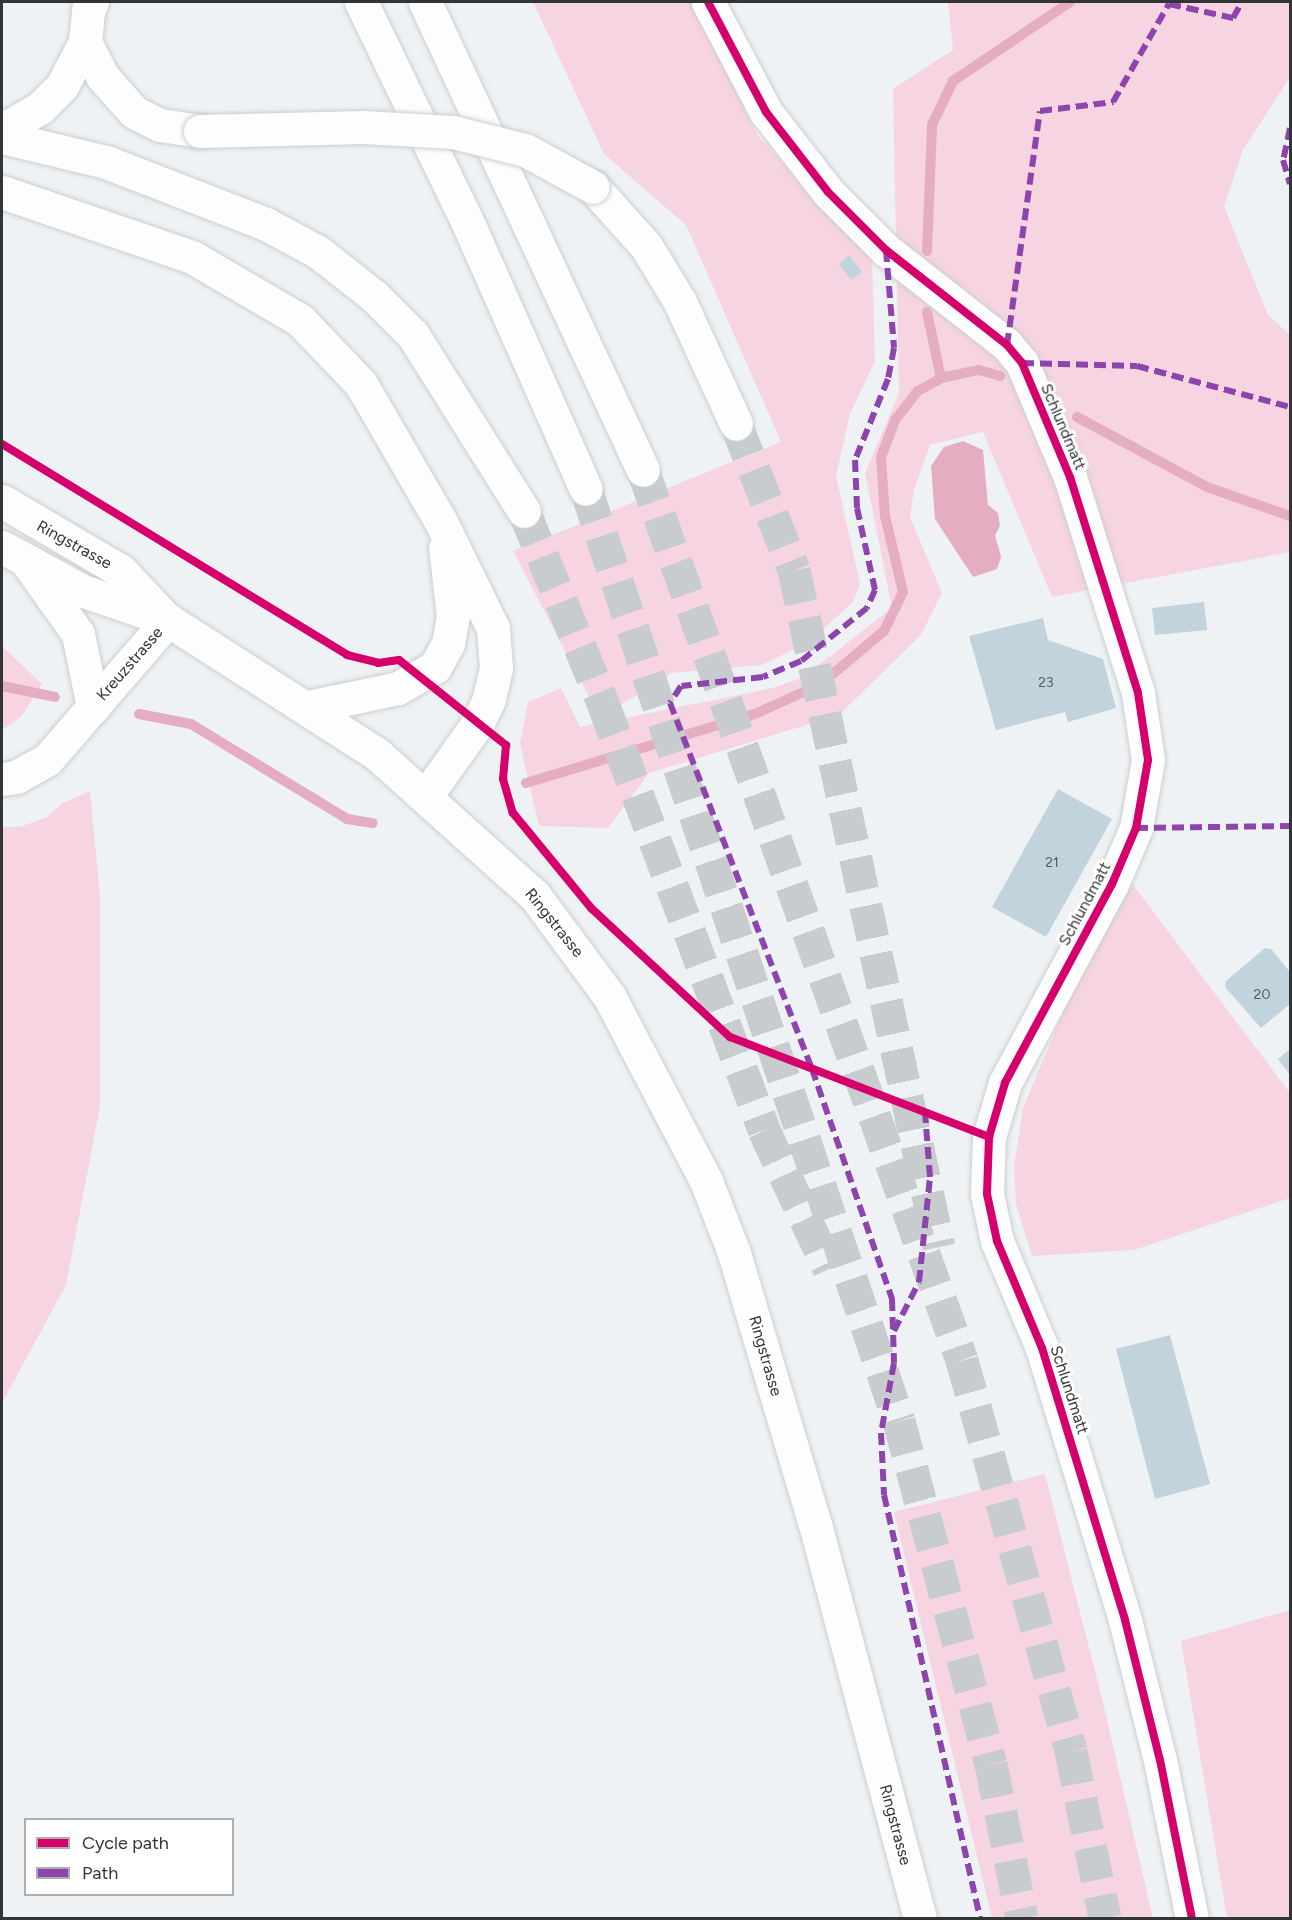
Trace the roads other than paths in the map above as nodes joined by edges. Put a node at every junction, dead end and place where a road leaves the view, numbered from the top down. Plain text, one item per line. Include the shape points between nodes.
1 (361, 2) edge
2 (425, 2) edge
3 (708, 2) edge
4 (90, 3) edge
5 (85, 42) junction
6 (2, 130) edge
7 (2, 137) edge
8 (2, 192) edge
9 (736, 424) tunnel mouth
10 (643, 470) tunnel mouth
11 (586, 489) tunnel mouth
12 (2, 501) edge
13 (524, 512) tunnel mouth
14 (441, 522) junction
15 (2, 546) edge
16 (29, 565) junction
17 (168, 620) junction
18 (93, 707) junction
19 (308, 707) junction
20 (2, 779) edge
21 (428, 798) junction
22 (920, 1918) edge
23 (1192, 1918) edge

1 - 11 main road via 471,230
2 - 10 main road
3 - 23 main road, Schlundmatt via 766,112 828,192 886,250 1007,345 1022,363 1070,477 1138,693 1148,760 1136,828 1112,884 1005,1083 989,1137 987,1194 997,1241 1042,1348 1125,1620 1160,1760
4 - 5 main road
5 - 6 main road via 62,86 40,108
5 - 9 main road, bridge via 113,91 134,112 160,125 200,131 363,127 453,132 525,150 593,187 646,246 680,302
7 - 13 main road via 106,162 266,224 318,252 374,296 412,335
8 - 14 main road via 192,257 300,320 361,384
12 - 17 main road, Ringstrasse via 121,571
14 - 19 main road via 453,616 442,658 421,677 398,688
14 - 21 main road via 494,628 496,668 478,723
15 - 16 main road, Ringstrasse
16 - 17 main road, Ringstrasse via 103,599
16 - 18 main road, Kreuzstrasse via 78,634
17 - 18 main road, Kreuzstrasse
17 - 19 main road, Ringstrasse
18 - 20 main road, Kreuzstrasse via 47,760 16,777
19 - 21 main road, Ringstrasse via 378,755
21 - 22 main road, Ringstrasse via 535,896 609,996 720,1213 815,1524

